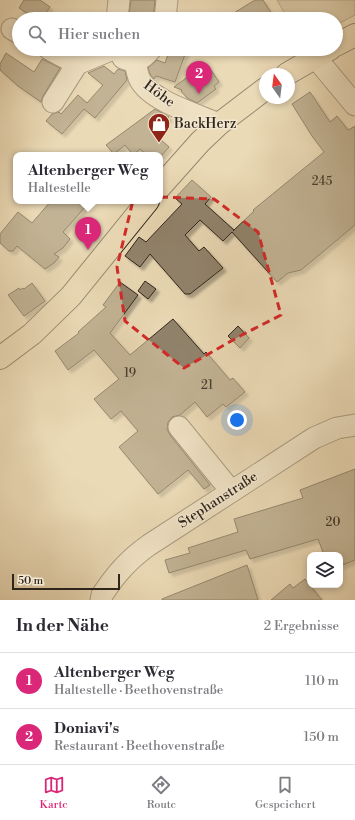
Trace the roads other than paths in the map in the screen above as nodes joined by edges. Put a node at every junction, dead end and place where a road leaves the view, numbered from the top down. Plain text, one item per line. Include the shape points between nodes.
1 (119, 0) edge
2 (167, 0) edge
3 (118, 12) edge
4 (166, 12) edge
5 (355, 35) edge
6 (343, 41) edge
7 (62, 56) edge
8 (97, 56) edge
9 (120, 56) edge
10 (139, 56) edge
11 (143, 56) edge
12 (317, 56) edge
13 (324, 56) edge
14 (77, 64) junction
15 (295, 70) edge
16 (259, 94) edge
17 (53, 102) dead end
18 (355, 105) edge
19 (219, 124) junction
20 (163, 184) edge
21 (146, 204) edge
22 (0, 358) edge
23 (355, 425) edge
24 (179, 428) dead end
25 (231, 491) junction
26 (102, 600) edge

1 - 3 street
2 - 4 street
5 - 6 main road
7 - 14 street
8 - 14 street
9 - 10 street, Höhe via 126,59
11 - 19 street, Höhe via 139,79 144,85 168,103
12 - 15 main road
13 - 18 street
14 - 17 street
16 - 19 main road
19 - 20 main road
21 - 22 main road via 71,296 32,334
23 - 25 street, Stephanstraße via 337,428 314,438
24 - 25 street
25 - 26 street, Stephanstraße via 135,555 113,578 102,595

